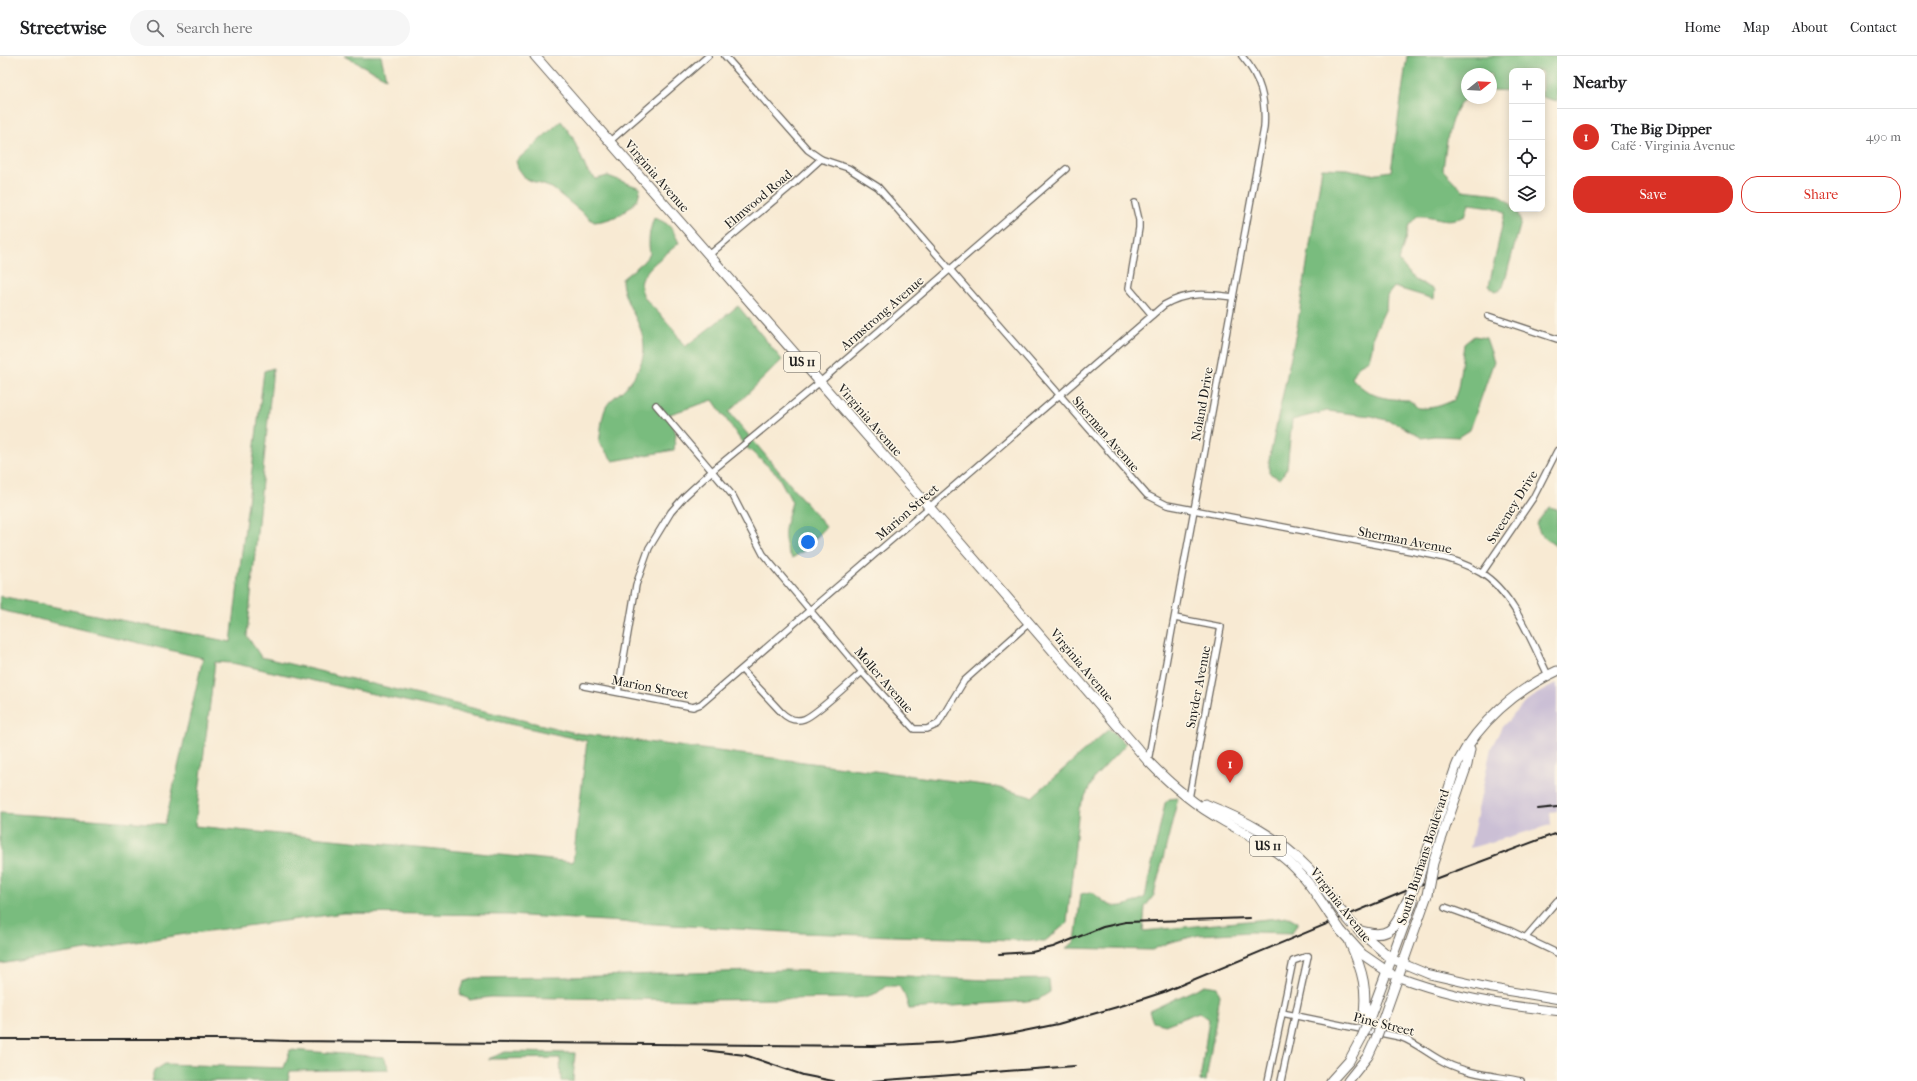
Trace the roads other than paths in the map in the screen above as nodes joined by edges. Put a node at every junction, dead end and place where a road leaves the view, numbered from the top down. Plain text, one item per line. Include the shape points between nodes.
1 (535, 56) edge
2 (708, 56) edge
3 (725, 56) edge
4 (1242, 56) edge
5 (610, 141) junction
6 (820, 159) junction
7 (1066, 169) dead end
8 (1135, 203) dead end
9 (709, 255) junction
10 (949, 269) junction
11 (1233, 297) junction
12 (1152, 315) junction
13 (1488, 316) dead end
14 (1557, 339) edge
15 (820, 382) junction
16 (1058, 396) junction
17 (656, 405) dead end
18 (1557, 451) edge
19 (712, 471) junction
20 (930, 508) junction
21 (1194, 511) junction
22 (1482, 573) junction
23 (810, 611) junction
24 (1174, 618) junction
25 (1029, 623) junction
26 (742, 670) junction
27 (1557, 671) edge
28 (862, 672) junction
29 (1548, 675) junction
30 (584, 686) dead end
31 (618, 692) junction
32 (1148, 762) junction
33 (1189, 798) junction
34 (1440, 829) junction
35 (1557, 901) edge
36 (1409, 902) junction
37 (1445, 907) dead end
38 (1356, 928) junction
39 (1526, 937) junction
40 (1350, 943) junction
41 (1557, 953) edge
42 (1392, 959) junction
43 (1402, 964) junction
44 (1387, 971) junction
45 (1398, 977) junction
46 (1557, 999) edge
47 (1557, 1011) edge
48 (1282, 1013) junction
49 (1295, 1016) junction
50 (1366, 1022) junction
51 (1268, 1081) edge
52 (1281, 1081) edge
53 (1331, 1081) edge
54 (1348, 1081) edge
55 (1521, 1081) edge

1 - 5 main road, Virginia Avenue / US 11
2 - 5 street
3 - 6 street, Sherman Avenue via 797,139
4 - 11 street, Noland Drive via 1261,85 1265,112
5 - 9 main road, Virginia Avenue / US 11
6 - 9 street, Elmwood Road
6 - 10 street, Sherman Avenue via 848,168 878,187
7 - 10 street, Armstrong Avenue
8 - 12 street via 1139,228 1129,288
9 - 15 main road, Virginia Avenue / US 11
10 - 15 street, Armstrong Avenue
10 - 16 street, Sherman Avenue
11 - 12 street, Marion Street via 1186,295 1174,299
11 - 21 street, Noland Drive
12 - 16 street, Marion Street
13 - 14 street
15 - 19 street, Armstrong Avenue
15 - 20 main road, Virginia Avenue / US 11
16 - 20 street, Marion Street
16 - 21 street, Sherman Avenue via 1146,495 1167,505
17 - 19 street, Moller Avenue
18 - 22 street, Sweeney Drive via 1533,498
19 - 23 street, Moller Avenue via 733,496 763,554
19 - 31 street, Armstrong Avenue via 671,512 649,548 636,584
20 - 23 street, Marion Street
20 - 25 main road, Virginia Avenue / US 11
21 - 22 street, Sherman Avenue via 1432,554
21 - 24 street, Noland Drive
22 - 29 street, Sherman Avenue via 1511,604
23 - 26 street, Marion Street
23 - 28 street, Moller Avenue
24 - 32 street, Noland Drive
24 - 33 street, Snyder Avenue via 1221,627
25 - 28 street, Moller Avenue via 971,673 938,724 927,729 914,729 907,723
25 - 32 main road, Virginia Avenue / US 11
26 - 28 street via 785,716 797,720 814,713
26 - 31 street, Marion Street via 697,707
27 - 29 main road, South Burhans Boulevard
29 - 34 main road, South Burhans Boulevard via 1499,710 1482,728 1471,744 1466,765
30 - 31 street, Marion Street
32 - 33 main road, Virginia Avenue / US 11
33 - 38 main road, Virginia Avenue / US 11, bridge via 1248,822 1270,835 1309,870
33 - 40 main road, Virginia Avenue / US 11, bridge via 1221,820 1263,842 1285,859 1301,875
34 - 36 main road, South Burhans Boulevard, bridge
34 - 43 main road, South Burhans Boulevard, bridge via 1427,895
35 - 39 street
36 - 38 main road via 1396,925 1388,932 1371,934
36 - 42 main road, South Burhans Boulevard
37 - 39 street
38 - 42 main road, Virginia Avenue
39 - 41 street
40 - 44 main road, Virginia Avenue / US 11
40 - 50 main road via 1358,959 1366,990
42 - 43 main road, Virginia Avenue
42 - 44 main road, South Burhans Boulevard
43 - 45 main road, South Burhans Boulevard
43 - 46 main road, Virginia Avenue via 1428,974 1483,987
44 - 45 main road, Virginia Avenue / US 11
44 - 50 main road, South Burhans Boulevard
45 - 47 main road, Virginia Avenue via 1452,993
45 - 54 main road, South Burhans Boulevard, bridge via 1376,1041 1368,1056
48 - 49 street, Pine Street
48 - 49 street via 1293,961 1308,956
48 - 51 street
49 - 52 street
49 - 55 street, Pine Street via 1400,1037 1456,1067
50 - 53 main road via 1356,1050

